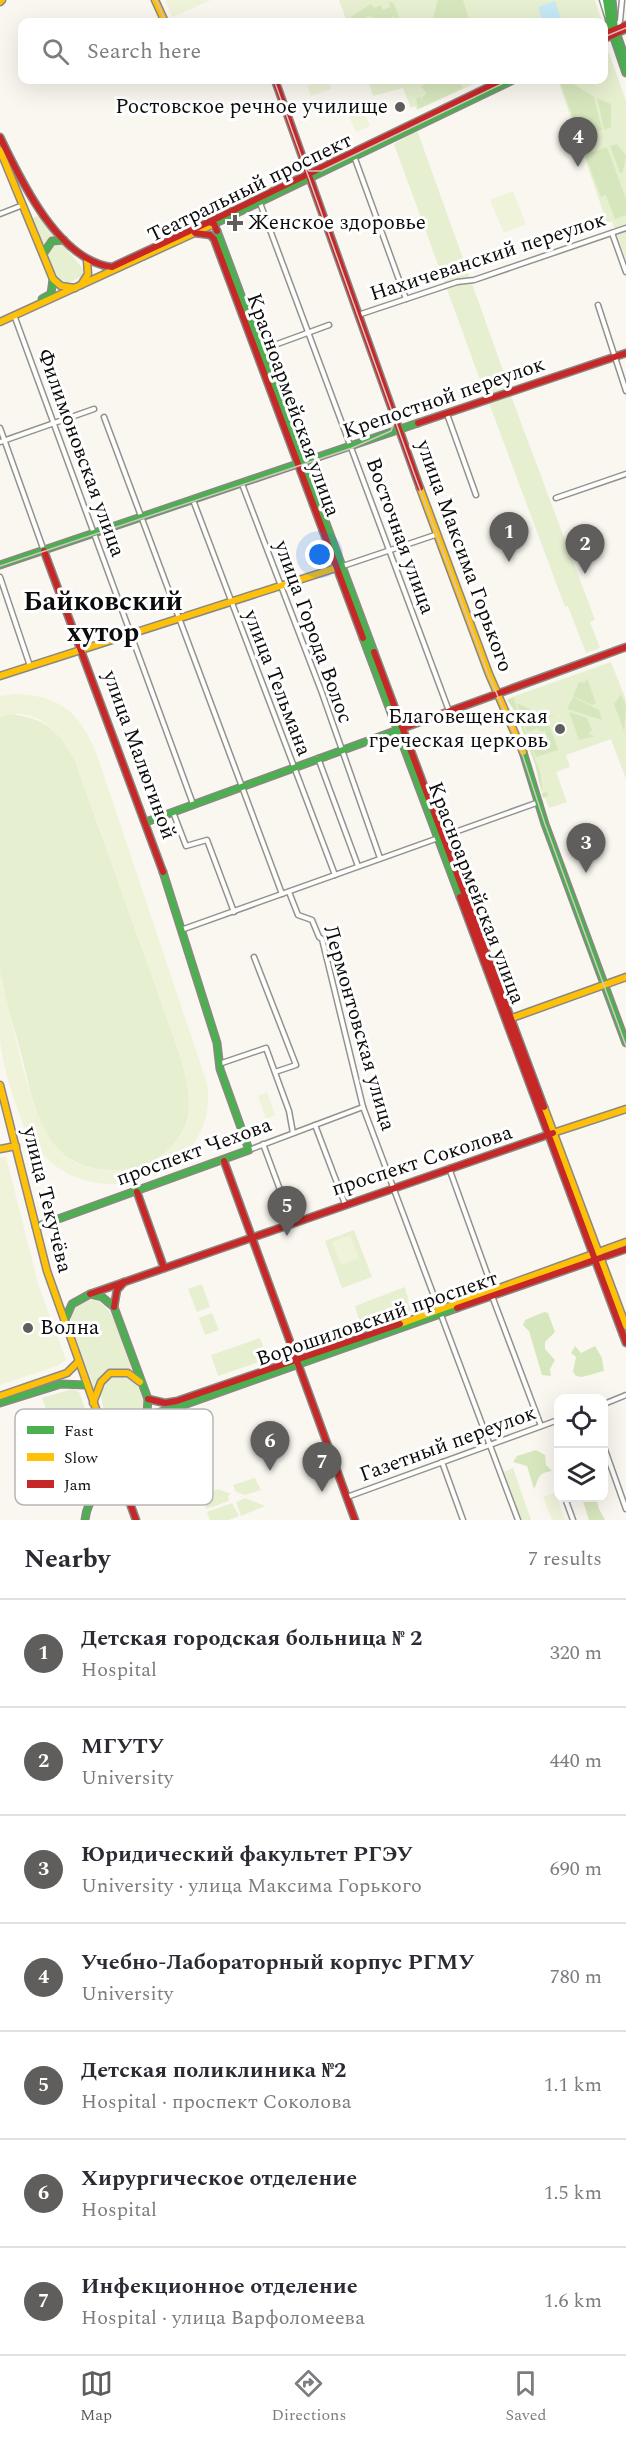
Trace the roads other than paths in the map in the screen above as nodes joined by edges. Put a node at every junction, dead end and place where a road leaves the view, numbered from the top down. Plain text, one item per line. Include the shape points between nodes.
1 (155, 0) edge
2 (604, 0) edge
3 (612, 0) edge
4 (622, 0) edge
5 (163, 18) edge
6 (626, 27) edge
7 (614, 32) junction
8 (608, 33) edge
9 (608, 36) edge
10 (626, 60) edge
11 (626, 73) edge
12 (276, 84) edge
13 (495, 84) edge
14 (505, 84) edge
15 (0, 137) edge
16 (0, 150) edge
17 (354, 156) junction
18 (309, 176) junction
19 (260, 203) junction
20 (23, 205) junction
21 (0, 214) edge
22 (212, 223) junction
23 (626, 228) edge
24 (195, 233) junction
25 (612, 233) junction
26 (64, 240) junction
27 (43, 255) junction
28 (86, 260) junction
29 (626, 272) edge
30 (53, 279) junction
31 (78, 288) junction
32 (406, 300) junction
33 (598, 305) dead end
34 (14, 315) junction
35 (358, 315) junction
36 (0, 320) edge
37 (329, 325) dead end
38 (309, 333) junction
39 (261, 350) junction
40 (626, 353) edge
41 (615, 356) junction
42 (626, 391) edge
43 (94, 409) dead end
44 (447, 414) junction
45 (104, 417) dead end
46 (54, 423) junction
47 (0, 428) edge
48 (399, 430) junction
49 (2, 441) edge
50 (352, 447) junction
51 (301, 464) junction
52 (626, 474) edge
53 (242, 484) junction
54 (476, 495) dead end
55 (556, 498) dead end
56 (193, 500) junction
57 (142, 518) junction
58 (94, 534) junction
59 (438, 534) junction
60 (44, 551) junction
61 (388, 551) junction
62 (0, 565) edge
63 (339, 567) junction
64 (0, 577) edge
65 (280, 586) junction
66 (230, 602) junction
67 (178, 617) junction
68 (132, 632) junction
69 (626, 647) edge
70 (82, 649) junction
71 (30, 666) junction
72 (0, 676) edge
73 (499, 693) junction
74 (449, 711) junction
75 (399, 729) junction
76 (341, 750) junction
77 (318, 758) junction
78 (293, 767) junction
79 (242, 786) junction
80 (538, 802) junction
81 (193, 804) junction
82 (173, 812) junction
83 (146, 822) junction
84 (440, 837) junction
85 (380, 858) junction
86 (358, 866) junction
87 (335, 875) junction
88 (289, 892) junction
89 (282, 894) junction
90 (234, 912) junction
91 (181, 930) junction
92 (254, 957) dead end
93 (626, 977) edge
94 (604, 984) junction
95 (512, 1018) junction
96 (626, 1043) edge
97 (219, 1064) junction
98 (275, 1072) junction
99 (0, 1085) edge
100 (363, 1107) junction
101 (626, 1109) edge
102 (315, 1125) junction
103 (293, 1133) junction
104 (553, 1135) junction
105 (263, 1144) junction
106 (16, 1146) junction
107 (0, 1149) edge
108 (249, 1150) junction
109 (224, 1161) junction
110 (448, 1168) junction
111 (393, 1187) junction
112 (137, 1192) junction
113 (345, 1204) junction
114 (292, 1222) junction
115 (36, 1227) junction
116 (251, 1237) junction
117 (626, 1242) edge
118 (626, 1249) edge
119 (598, 1255) junction
120 (164, 1268) junction
121 (126, 1280) junction
122 (493, 1293) junction
123 (90, 1294) junction
124 (114, 1307) junction
125 (441, 1311) junction
126 (64, 1322) junction
127 (626, 1326) edge
128 (626, 1343) edge
129 (78, 1362) junction
130 (297, 1362) junction
131 (86, 1385) junction
132 (143, 1386) junction
133 (626, 1395) edge
134 (0, 1396) edge
135 (148, 1399) junction
136 (608, 1402) edge
137 (0, 1403) edge
138 (93, 1404) junction
139 (95, 1409) edge
140 (148, 1409) edge
141 (171, 1409) edge
142 (554, 1421) edge
143 (541, 1426) junction
144 (490, 1445) junction
145 (603, 1448) edge
146 (441, 1462) junction
147 (347, 1497) junction
148 (567, 1502) edge
149 (87, 1505) edge
150 (130, 1505) edge
151 (626, 1509) edge
152 (85, 1520) edge
153 (136, 1520) edge
154 (356, 1520) edge
155 (463, 1520) edge
156 (518, 1520) edge
157 (573, 1520) edge

1 - 5 main road
2 - 7 main road
3 - 7 main road
4 - 7 street via 620,21
6 - 7 main road
7 - 8 main road
7 - 9 main road
7 - 10 main road
7 - 11 main road
12 - 18 main road, улица Максима Горького
13 - 18 main road, Театральный проспект
14 - 17 main road, Театральный проспект
15 - 26 main road via 22,183
16 - 20 main road
17 - 18 main road, Театральный проспект
17 - 32 street
18 - 19 main road, Театральный проспект
18 - 22 main road, Театральный проспект
18 - 35 main road, улица Максима Горького
19 - 22 main road, Театральный проспект
19 - 38 street, Восточная улица
20 - 21 street
20 - 27 main road
22 - 24 main road, Театральный проспект
22 - 28 main road, Театральный проспект via 112,267 100,268
22 - 39 main road, Красноармейская улица
23 - 25 street, Нахичеванский переулок
24 - 31 main road, Театральный проспект
24 - 51 main road, Красноармейская улица via 214,239
25 - 29 street
25 - 32 street, Нахичеванский переулок
26 - 27 main road via 50,243
26 - 28 main road
27 - 30 main road
28 - 31 main road via 88,274
30 - 31 main road via 61,286
30 - 36 main road, Театральный проспект via 48,297
31 - 34 main road, Театральный проспект
32 - 35 street, Нахичеванский переулок
33 - 41 street
34 - 36 main road, Театральный проспект
34 - 46 street, Филимоновская улица
35 - 48 main road, улица Максима Горького
37 - 38 street
38 - 39 street
38 - 50 street, Восточная улица
39 - 51 main road, Красноармейская улица
40 - 41 main road, Крепостной переулок
41 - 42 street
41 - 44 main road, Крепостной переулок
43 - 46 street
44 - 48 main road, Крепостной переулок
44 - 54 street
45 - 57 street
46 - 49 street
46 - 58 street, Филимоновская улица
47 - 49 street, улица Малюгиной
48 - 50 main road, Крепостной переулок
48 - 59 main road, улица Максима Горького
49 - 60 street, улица Малюгиной
50 - 51 main road, Крепостной переулок
50 - 61 street, Восточная улица
51 - 53 main road, Крепостной переулок
51 - 63 main road, Красноармейская улица
52 - 55 street
53 - 56 main road, Крепостной переулок
53 - 65 street, улица Города Волос
56 - 57 main road, Крепостной переулок
56 - 66 street, улица Тельмана
57 - 58 main road, Крепостной переулок
57 - 67 street
58 - 60 main road, Крепостной переулок
58 - 68 street, Филимоновская улица
59 - 61 street
59 - 73 main road, улица Максима Горького
60 - 62 main road, Крепостной переулок
60 - 70 main road, улица Малюгиной
61 - 63 street
61 - 74 street, Восточная улица
63 - 65 main road
63 - 75 main road, Красноармейская улица
64 - 71 street
65 - 66 main road
65 - 76 street, улица Города Волос
66 - 67 main road
66 - 78 street, улица Тельмана
67 - 68 main road
67 - 79 street
68 - 70 main road
68 - 81 street, Филимоновская улица
69 - 73 main road
70 - 71 main road
70 - 83 main road, улица Малюгиной
71 - 72 main road
73 - 74 main road
73 - 80 main road, улица Максима Горького
74 - 75 main road
75 - 76 main road
75 - 84 main road, Красноармейская улица
76 - 77 main road
76 - 85 street, улица Города Волос
77 - 78 main road
77 - 86 street
78 - 79 main road
78 - 87 street, улица Тельмана
79 - 81 main road
79 - 89 street
80 - 84 street
80 - 94 main road, улица Максима Горького
81 - 82 main road
82 - 83 main road
82 - 90 street via 186,846 207,840
83 - 91 main road, улица Малюгиной
84 - 85 street
84 - 95 main road, Красноармейская улица
84 - 104 main road, Красноармейская улица
85 - 86 street
86 - 87 street
87 - 88 street
88 - 89 street
88 - 100 street, Лермонтовская улица via 297,915 312,920 322,939
89 - 90 street
90 - 91 street
91 - 97 main road, улица Малюгиной via 217,1043
92 - 98 street via 296,1065
93 - 94 main road
94 - 95 main road
94 - 96 main road, улица Максима Горького
95 - 104 main road, Красноармейская улица
97 - 98 street via 265,1047
97 - 108 main road, улица Малюгиной
98 - 103 street
99 - 106 main road, улица Текучёва
100 - 102 street, проспект Чехова
100 - 111 street, Лермонтовская улица
101 - 104 main road, проспект Соколова
102 - 103 street, проспект Чехова
102 - 113 street
103 - 105 street, проспект Чехова
104 - 110 main road, проспект Соколова
104 - 119 main road, Красноармейская улица
105 - 108 street, проспект Чехова
105 - 114 street
106 - 107 main road
106 - 115 main road, улица Текучёва
108 - 109 main road, проспект Чехова
109 - 112 main road, проспект Чехова
109 - 116 main road
110 - 111 main road, проспект Соколова
110 - 122 street
111 - 113 main road, проспект Соколова
111 - 125 street, Лермонтовская улица
112 - 115 main road, проспект Чехова
112 - 120 main road
113 - 114 main road, проспект Соколова
114 - 116 main road, проспект Соколова
115 - 126 main road, улица Текучёва
116 - 120 main road, проспект Соколова
116 - 130 main road
117 - 119 main road, Ворошиловский проспект
118 - 119 main road, Ворошиловский проспект
119 - 122 main road, Ворошиловский проспект
119 - 127 main road, Красноармейская улица
119 - 128 main road, Красноармейская улица
120 - 121 main road, проспект Соколова
121 - 123 main road, проспект Соколова
121 - 124 main road via 117,1290
122 - 125 main road, Ворошиловский проспект
122 - 143 street
123 - 124 main road via 102,1297
123 - 126 main road, проспект Соколова via 71,1302
124 - 132 main road
125 - 130 main road, Ворошиловский проспект
125 - 144 street, Лермонтовская улица
126 - 129 main road, улица Текучёва
129 - 131 main road, улица Текучёва
129 - 134 main road via 67,1373
130 - 135 main road, Ворошиловский проспект via 170,1403
130 - 141 main road, Ворошиловский проспект
130 - 147 main road
131 - 137 main road via 61,1384
131 - 138 main road, улица Текучёва
132 - 135 main road
132 - 138 main road via 128,1373 110,1373 101,1383
133 - 136 street
135 - 140 main road
138 - 139 main road
142 - 143 street, Газетный переулок
143 - 144 street, Газетный переулок
144 - 146 street, Газетный переулок
144 - 156 street, Лермонтовская улица
145 - 151 street
146 - 147 street, Газетный переулок
146 - 155 street
147 - 154 main road
148 - 157 street
149 - 152 main road
150 - 153 main road

